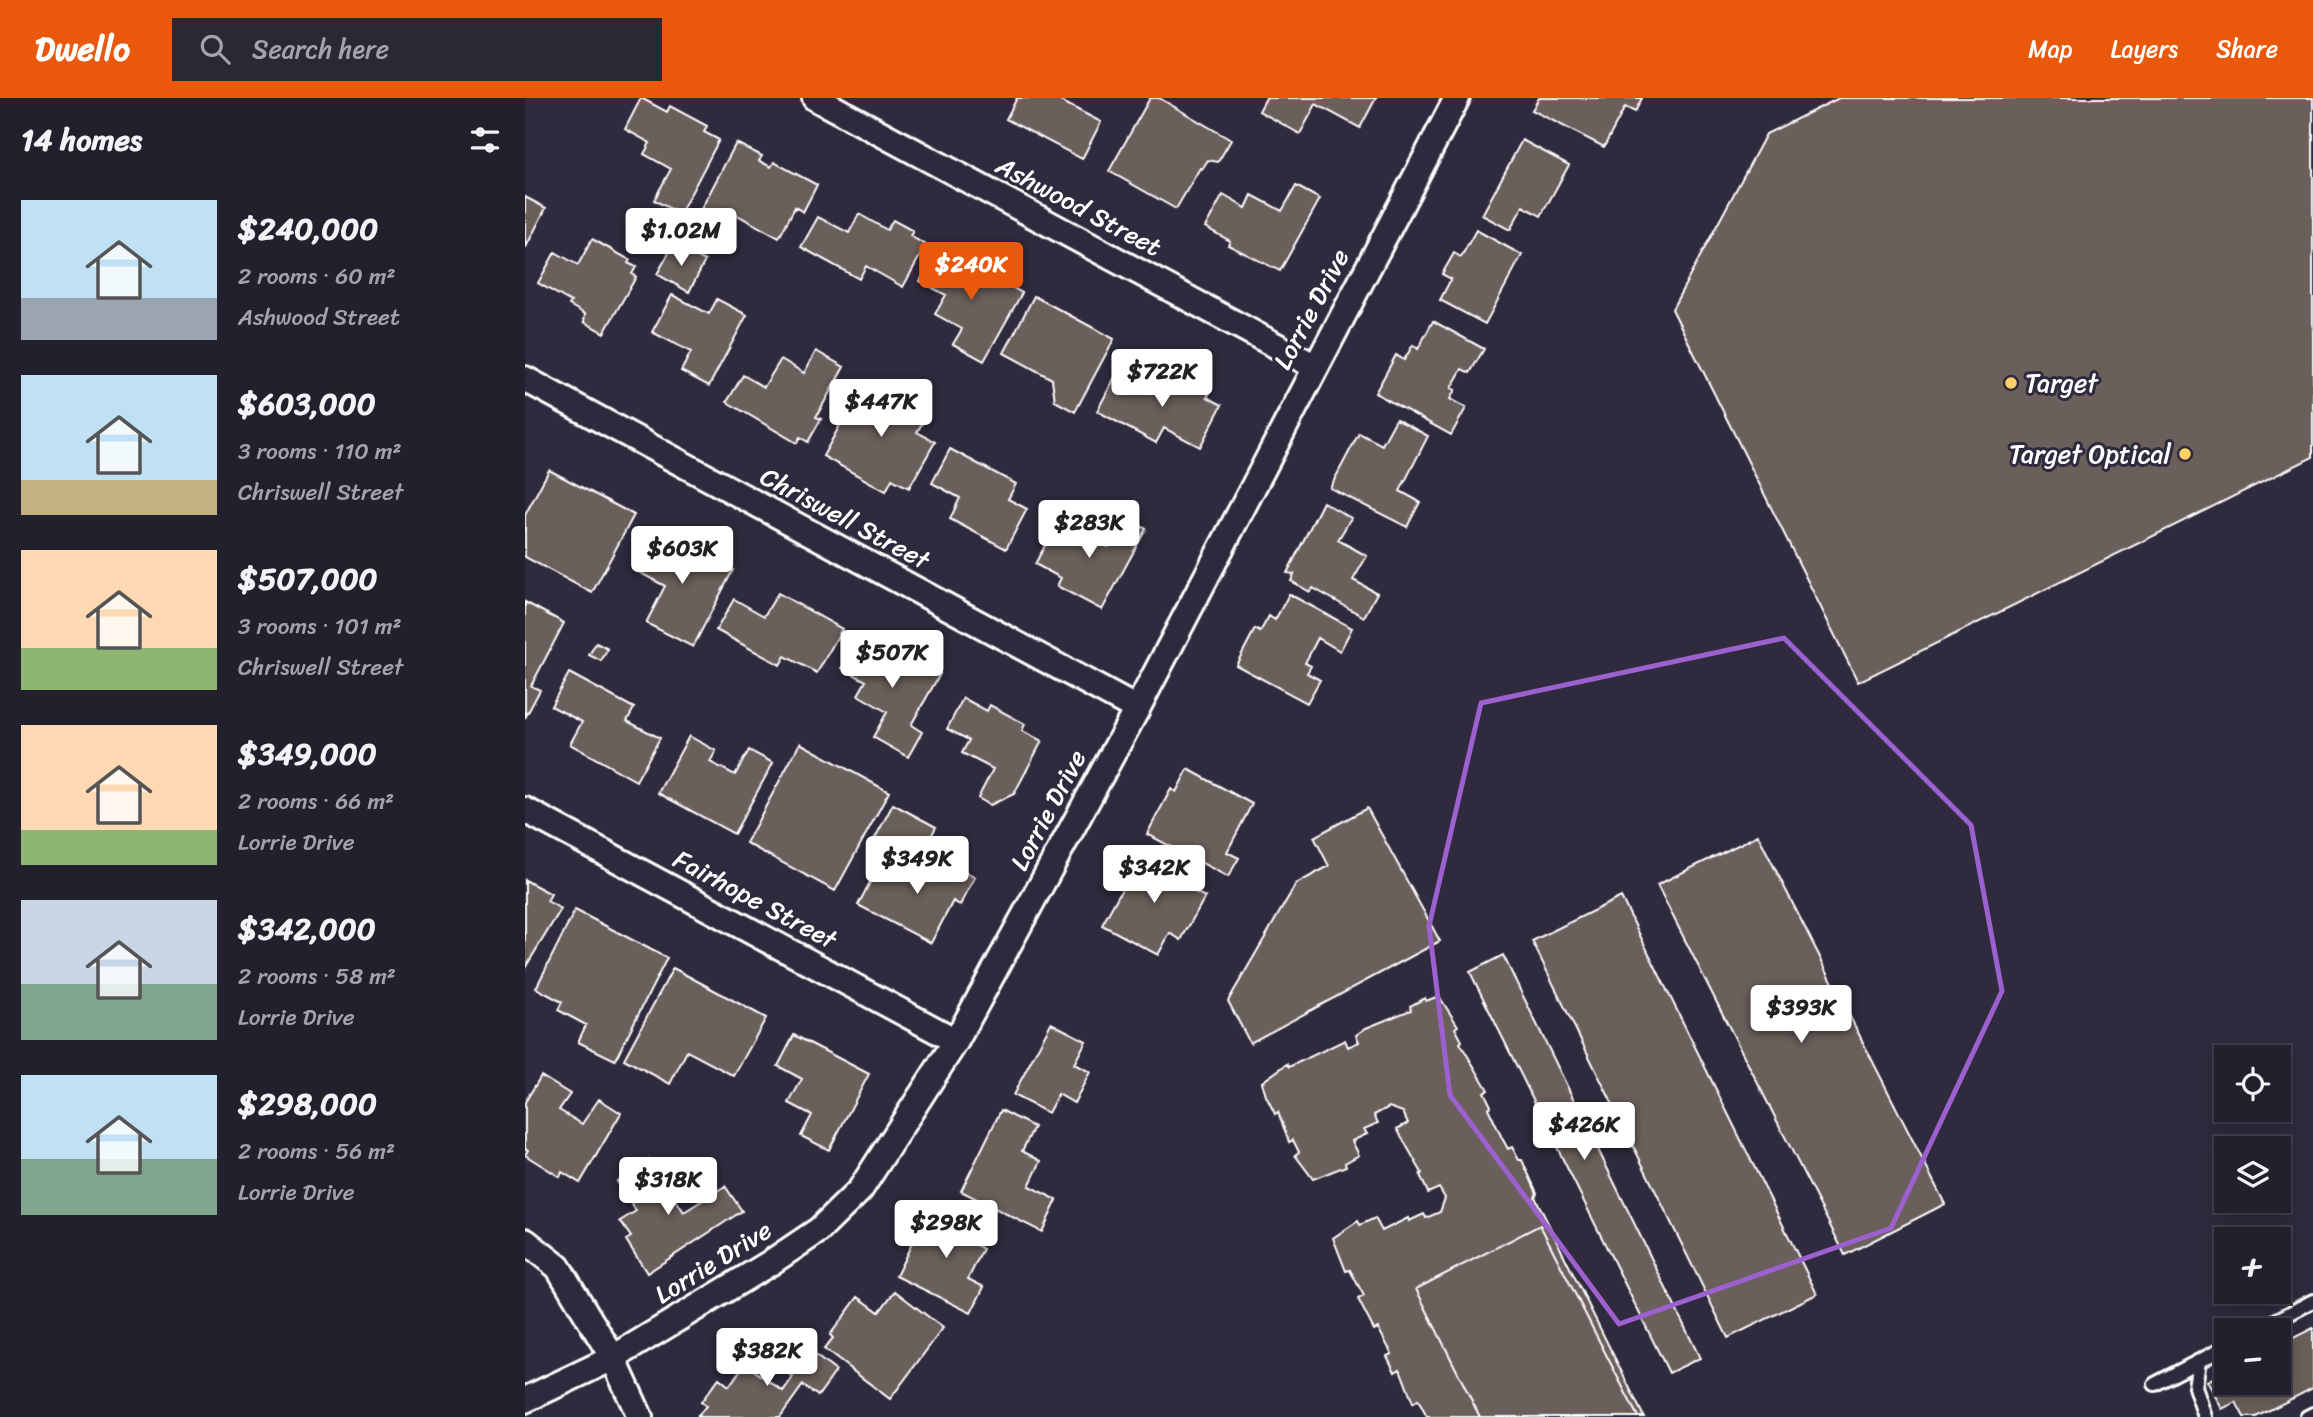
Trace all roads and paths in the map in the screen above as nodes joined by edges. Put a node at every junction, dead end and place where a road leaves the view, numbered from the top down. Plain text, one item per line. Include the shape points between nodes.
1 (815, 98) edge
2 (1457, 98) edge
3 (1314, 366) junction
4 (525, 379) edge
5 (1137, 709) junction
6 (525, 810) edge
7 (956, 1041) junction
8 (525, 1241) edge
9 (2313, 1301) edge
10 (2281, 1318) edge
11 (2214, 1353) edge
12 (613, 1358) junction
13 (2199, 1361) junction
14 (2155, 1384) dead end
15 (525, 1400) edge
16 (2313, 1414) edge
17 (640, 1417) edge
18 (2205, 1417) edge
19 (2307, 1417) edge

1 - 3 street, Ashwood Street
2 - 3 street, Lorrie Drive
3 - 5 street, Lorrie Drive
4 - 5 street, Chriswell Street
5 - 7 street, Lorrie Drive
6 - 7 street, Fairhope Street
7 - 12 street, Lorrie Drive via 860,1190 819,1230
8 - 12 street via 558,1267
9 - 10 lane
11 - 13 lane
12 - 15 street, Lorrie Drive
12 - 17 street
13 - 14 lane
13 - 18 lane via 2195,1387
16 - 19 lane

